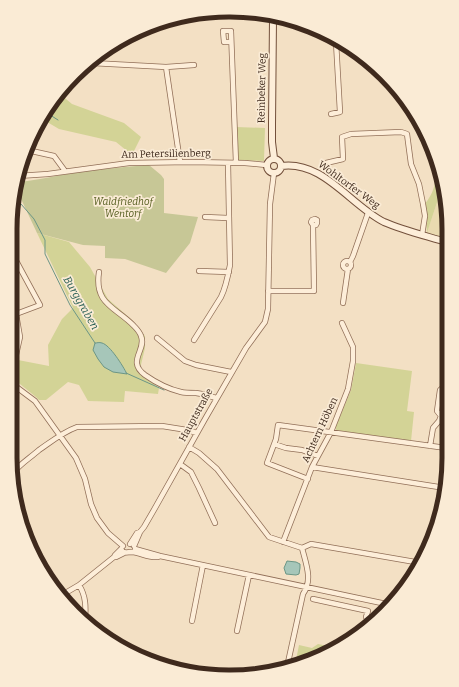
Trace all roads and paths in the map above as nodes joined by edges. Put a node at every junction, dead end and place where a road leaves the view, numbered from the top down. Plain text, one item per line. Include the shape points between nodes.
1 (273, 21) edge
2 (231, 42) dead end
3 (336, 45) edge
4 (97, 63) edge
5 (194, 65) dead end
6 (166, 67) junction
7 (331, 114) dead end
8 (32, 151) edge
9 (274, 158) junction
10 (180, 162) junction
11 (228, 163) junction
12 (236, 163) junction
13 (326, 163) dead end
14 (266, 165) junction
15 (281, 166) junction
16 (65, 171) junction
17 (274, 173) junction
18 (24, 176) edge
19 (368, 213) junction
20 (205, 217) dead end
21 (228, 218) junction
22 (313, 225) dead end
23 (422, 235) junction
24 (442, 241) edge
25 (17, 263) edge
26 (199, 271) dead end
27 (99, 272) dead end
28 (229, 272) junction
29 (268, 291) junction
30 (343, 303) dead end
31 (17, 314) edge
32 (17, 320) edge
33 (342, 324) dead end
34 (157, 338) dead end
35 (194, 340) dead end
36 (17, 350) edge
37 (231, 372) junction
38 (17, 388) edge
39 (442, 389) edge
40 (216, 398) junction
41 (441, 416) joint
42 (331, 432) junction
43 (197, 433) junction
44 (60, 436) junction
45 (274, 444) junction
46 (430, 446) junction
47 (189, 447) junction
48 (442, 448) edge
49 (318, 456) junction
50 (180, 464) junction
51 (17, 468) edge
52 (312, 468) junction
53 (308, 479) junction
54 (440, 487) edge
55 (215, 523) dead end
56 (283, 542) junction
57 (133, 548) junction
58 (302, 548) junction
59 (123, 549) junction
60 (415, 562) edge
61 (203, 566) junction
62 (249, 575) junction
63 (79, 585) junction
64 (307, 588) junction
65 (66, 593) edge
66 (313, 600) dead end
67 (385, 603) edge
68 (86, 614) edge
69 (369, 618) edge
70 (192, 621) dead end
71 (237, 631) dead end
72 (288, 662) edge

1 - 9 main road, Reinbeker Weg
2 - 12 street
3 - 7 street via 340,112
4 - 6 street
5 - 6 street
6 - 10 street
8 - 16 street via 54,156
9 - 14 main road via 269,159
9 - 15 main road via 280,161
10 - 11 street, Am Petersilienberg
10 - 16 street, Am Petersilienberg via 129,163
11 - 12 street, Am Petersilienberg
11 - 21 street
12 - 14 street, Am Petersilienberg
13 - 23 street via 343,159 342,138 351,134 407,134 411,164 419,184 425,216
14 - 17 main road via 268,171
15 - 17 main road via 280,170
15 - 19 main road, Wohltorfer Weg via 294,165 313,170
16 - 18 street, Am Petersilienberg
17 - 29 street via 270,204
19 - 23 main road, Wohltorfer Weg via 384,222
19 - 30 street via 348,269
20 - 21 street
21 - 28 street
22 - 29 street via 314,291
23 - 24 main road, Wohltorfer Weg
25 - 31 street via 40,305
26 - 28 street
27 - 40 street via 103,300 130,322 142,337 136,359 138,368 173,390
28 - 35 street via 221,297
29 - 37 street, Hauptstraße via 266,322
32 - 36 street via 20,337
33 - 42 street, Achtern Höben via 353,347 353,361 348,389
34 - 37 street via 185,361
37 - 40 street, Hauptstraße
38 - 44 street via 35,401
39 - 41 street via 437,411
40 - 43 street, Hauptstraße
41 - 46 street via 433,428
42 - 45 street via 278,426
42 - 46 street
42 - 49 street, Achtern Höben
43 - 44 street via 162,426 78,427
43 - 47 street, Hauptstraße
44 - 51 street
44 - 59 street via 76,458 97,518
45 - 49 street
45 - 53 street via 267,463
46 - 48 street
47 - 50 street, Hauptstraße
47 - 56 street via 217,469 269,537
49 - 52 street, Achtern Höben
50 - 55 street via 191,472
50 - 57 street, Hauptstraße via 138,533
52 - 53 street, Achtern Höben
52 - 54 street
53 - 56 street, Achtern Höben
56 - 58 street
57 - 59 street
57 - 59 street
57 - 61 street via 154,557 160,556
58 - 60 street via 311,544
58 - 64 street via 309,577
59 - 63 street
61 - 62 street
61 - 70 street
62 - 64 street
62 - 71 street
63 - 65 street
63 - 68 street via 85,599
64 - 67 street
64 - 72 street via 303,594
66 - 69 street via 368,611 366,617

